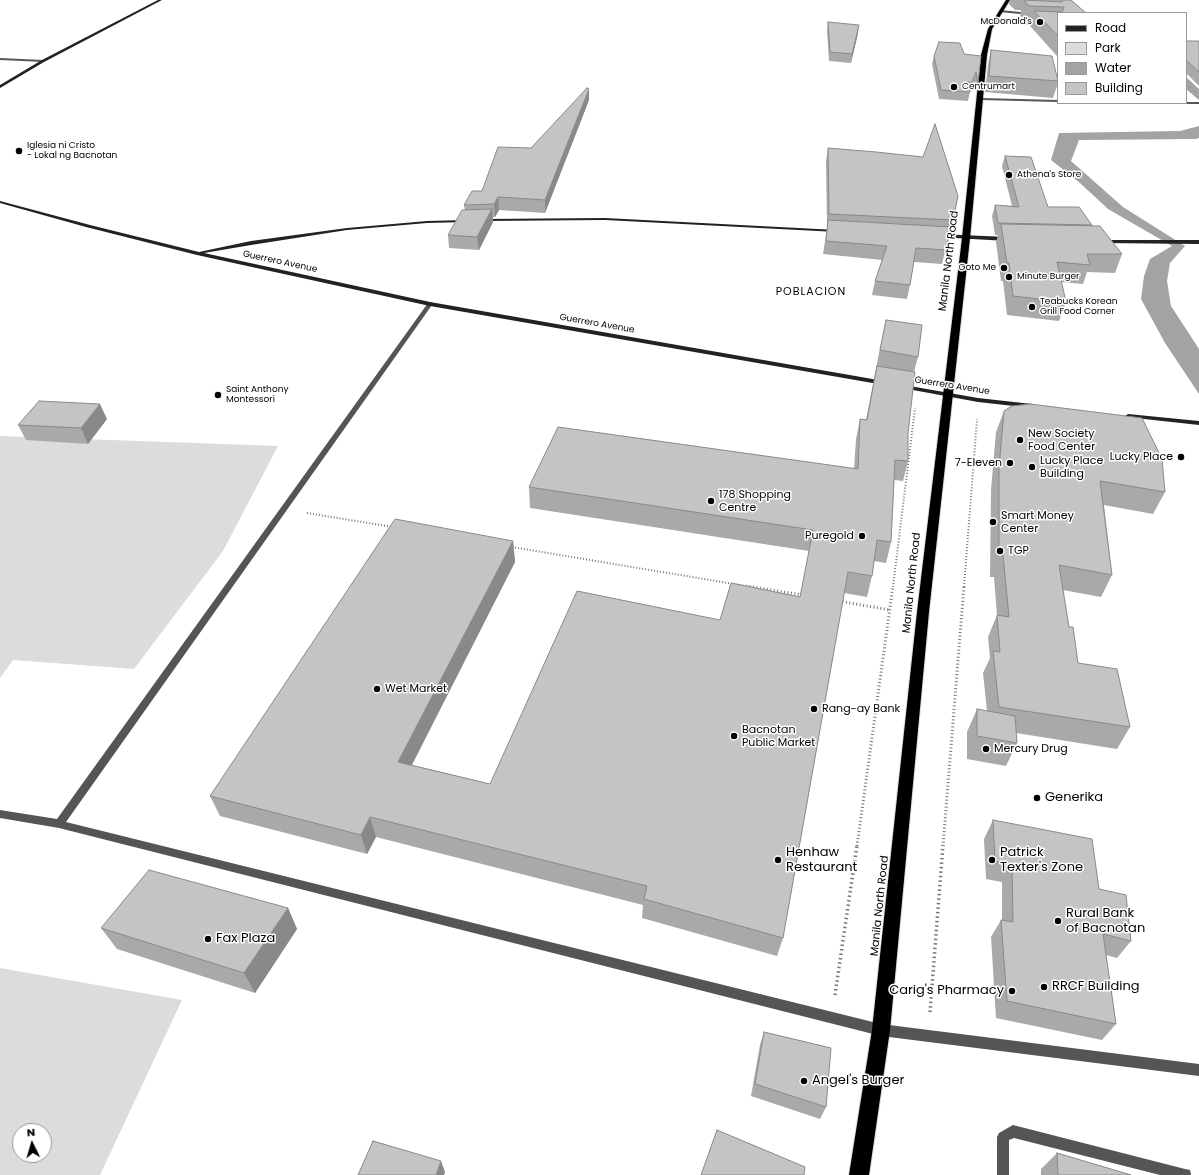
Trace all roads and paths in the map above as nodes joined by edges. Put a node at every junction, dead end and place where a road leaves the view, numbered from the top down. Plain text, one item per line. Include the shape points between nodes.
1 (160, 0) edge
2 (1008, 0) edge
3 (1000, 11) junction
4 (1036, 14) edge
5 (994, 22) junction
6 (1057, 26) edge
7 (0, 59) edge
8 (43, 61) junction
9 (0, 87) edge
10 (981, 99) junction
11 (1057, 101) edge
12 (1187, 103) edge
13 (1198, 103) edge
14 (0, 202) edge
15 (471, 220) edge
16 (478, 220) edge
17 (842, 231) edge
18 (935, 236) edge
19 (966, 238) junction
20 (1014, 239) edge
21 (1092, 240) edge
22 (1199, 242) edge
23 (197, 253) junction
24 (430, 304) junction
25 (917, 389) junction
26 (947, 394) junction
27 (978, 400) junction
28 (1039, 407) edge
29 (1122, 416) edge
30 (1199, 423) edge
31 (282, 509) junction
32 (400, 529) edge
33 (510, 547) edge
34 (807, 596) edge
35 (839, 601) edge
36 (890, 610) junction
37 (0, 814) edge
38 (59, 824) junction
39 (831, 1018) junction
40 (881, 1030) junction
41 (928, 1036) junction
42 (1199, 1070) edge
43 (859, 1175) edge
44 (1003, 1175) edge
45 (1185, 1175) edge

1 - 8 main road
2 - 3 highway, Manila North Road
3 - 4 street
3 - 5 highway, Manila North Road
5 - 6 street
5 - 10 highway, Manila North Road via 984,55
7 - 8 street
8 - 9 main road
10 - 11 street
10 - 19 highway, Manila North Road
12 - 13 street
14 - 23 main road, Guerrero Avenue
15 - 23 main road via 346,230
16 - 17 main road via 605,219
18 - 19 main road
19 - 20 main road
19 - 26 highway, Manila North Road
21 - 22 main road
23 - 24 main road, Guerrero Avenue
24 - 25 main road, Guerrero Avenue
24 - 31 street
25 - 26 main road, Guerrero Avenue
25 - 36 path
26 - 27 main road, Guerrero Avenue
26 - 40 highway, Manila North Road
27 - 28 main road, Guerrero Avenue
27 - 41 path
29 - 30 main road
31 - 32 path
31 - 38 street
33 - 34 path
35 - 36 path
36 - 39 path
37 - 38 street
38 - 39 street
39 - 40 street
40 - 41 street
40 - 43 highway, Manila North Road
41 - 42 street
44 - 45 street via 1003,1138 1012,1131

